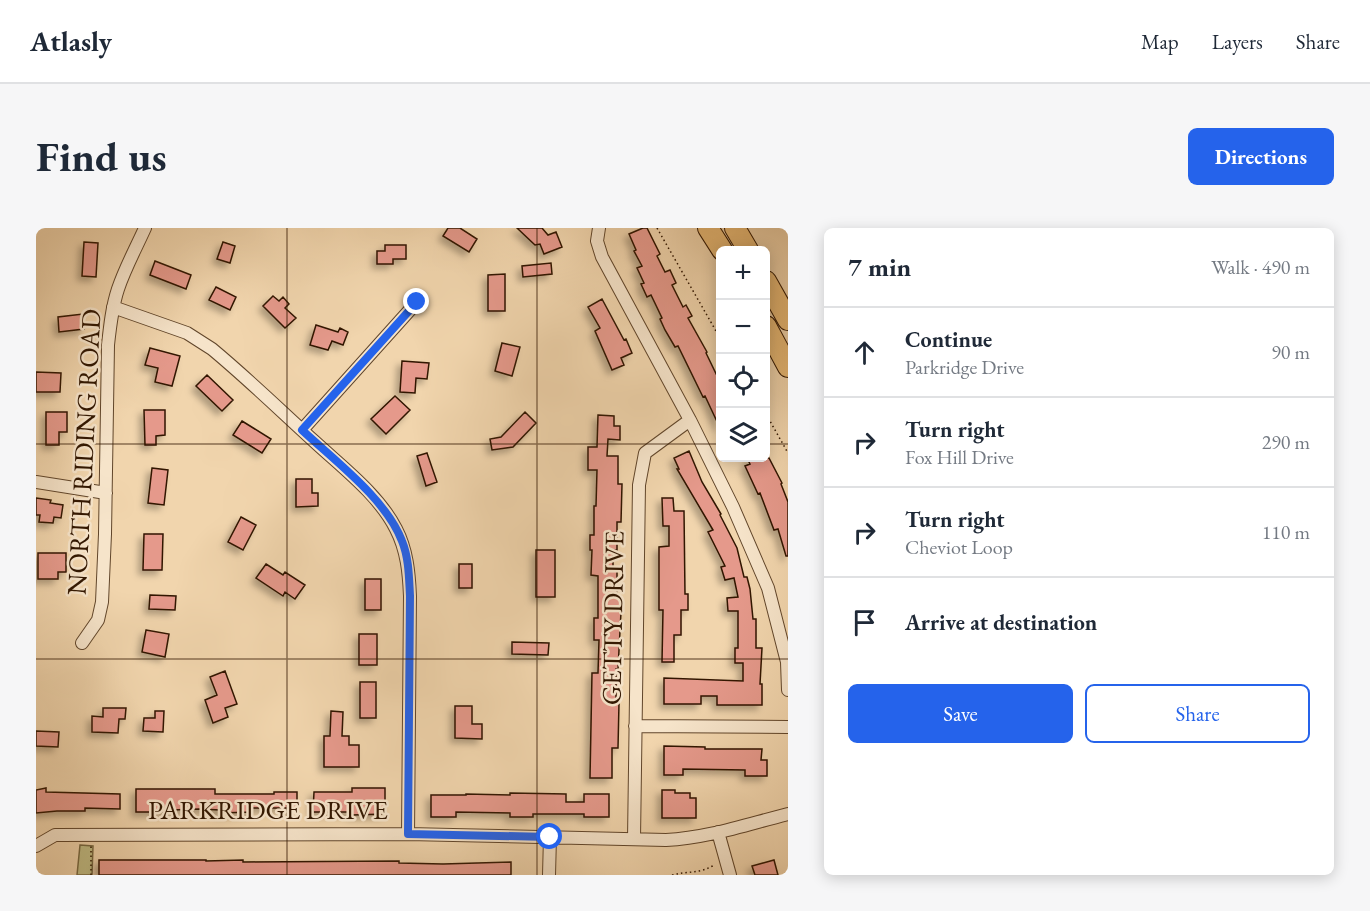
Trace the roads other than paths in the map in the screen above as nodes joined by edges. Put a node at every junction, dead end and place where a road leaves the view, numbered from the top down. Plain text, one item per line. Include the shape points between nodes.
1 (145, 228) edge
2 (599, 228) edge
3 (708, 228) edge
4 (735, 228) edge
5 (719, 246) edge
6 (746, 246) edge
7 (770, 289) edge
8 (417, 302) dead end
9 (113, 307) junction
10 (788, 320) edge
11 (770, 335) edge
12 (788, 367) edge
13 (690, 420) junction
14 (302, 430) junction
15 (36, 482) edge
16 (106, 493) junction
17 (82, 643) dead end
18 (788, 690) edge
19 (635, 726) junction
20 (788, 727) edge
21 (788, 814) edge
22 (718, 832) junction
23 (408, 834) junction
24 (550, 837) junction
25 (634, 839) junction
26 (36, 846) edge
27 (549, 875) edge
28 (730, 875) edge

1 - 9 street, NORTH RIDING ROAD
2 - 13 street via 597,241 602,257
3 - 5 highway
4 - 6 highway
7 - 10 highway
8 - 14 street
9 - 14 street via 162,324 212,349
9 - 16 street, NORTH RIDING ROAD via 108,345
11 - 12 highway
13 - 18 street via 768,588 787,662
13 - 19 street, GETTY DRIVE via 645,453 639,485
14 - 23 street via 379,503 398,531 405,552 410,596
15 - 16 street
16 - 17 street, NORTH RIDING ROAD via 102,602 98,620
19 - 20 street
19 - 25 street, GETTY DRIVE
21 - 22 street, PARKRIDGE DRIVE
22 - 25 street, PARKRIDGE DRIVE via 679,839
22 - 28 street
23 - 24 street, PARKRIDGE DRIVE
23 - 26 street, PARKRIDGE DRIVE via 55,835
24 - 25 street, PARKRIDGE DRIVE
24 - 27 street

